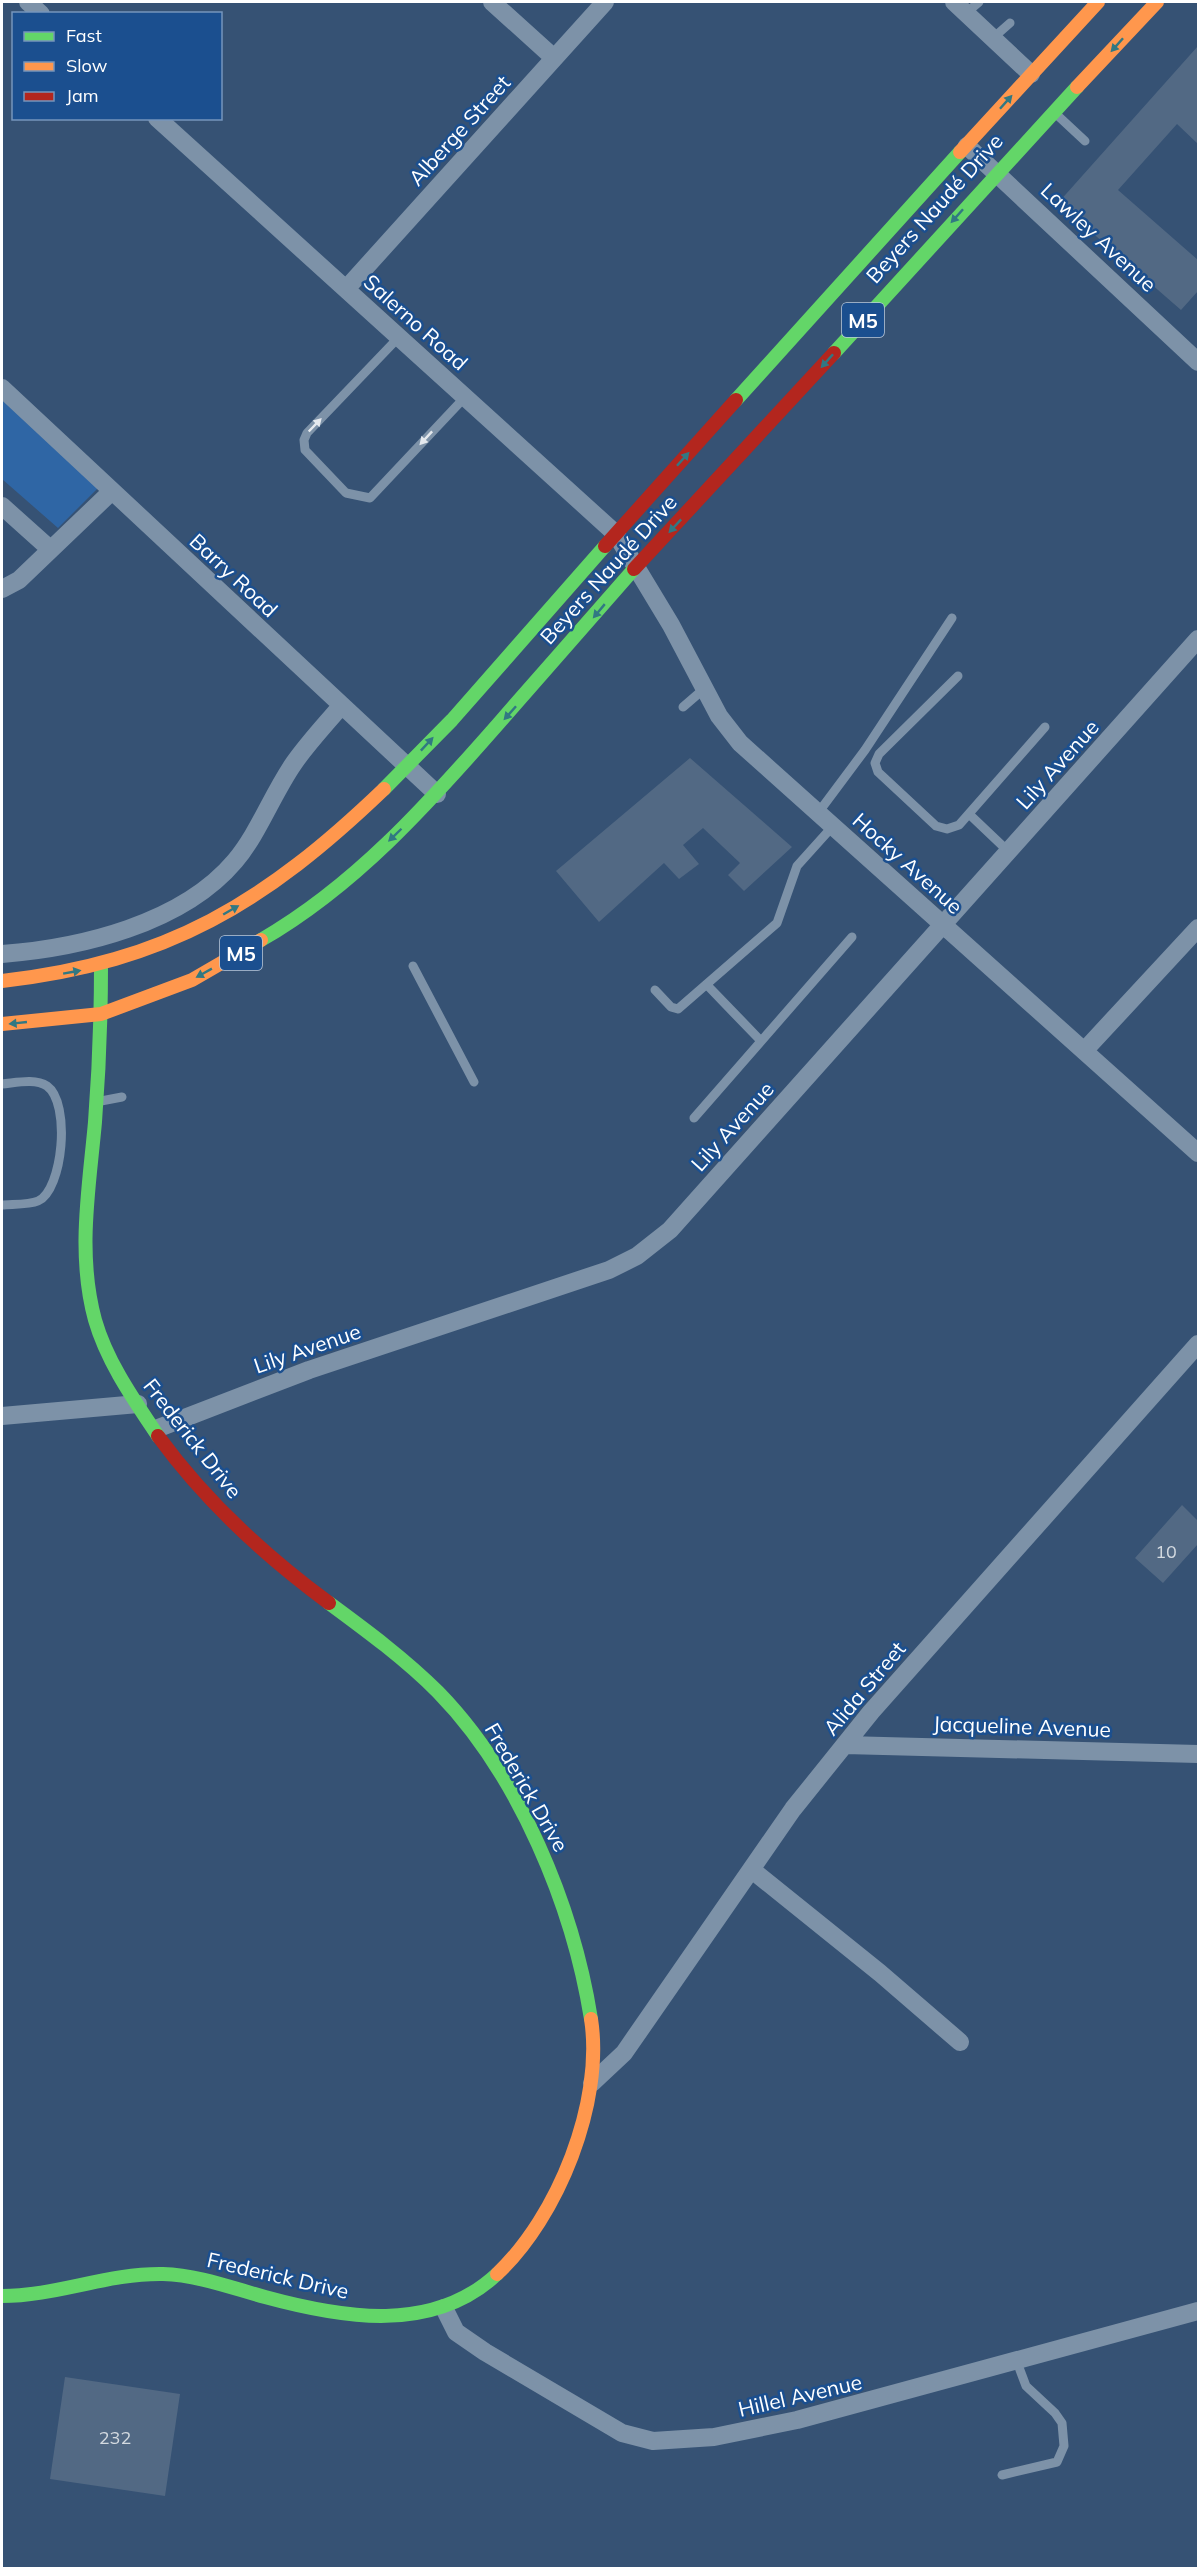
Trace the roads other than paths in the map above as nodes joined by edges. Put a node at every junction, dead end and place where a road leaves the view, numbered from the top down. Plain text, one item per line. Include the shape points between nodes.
1 (492, 2) edge
2 (605, 2) edge
3 (1098, 2) edge
4 (1157, 2) edge
5 (966, 5) edge
6 (1010, 23) dead end
7 (993, 38) junction
8 (554, 58) junction
9 (1031, 74) junction
10 (1053, 111) junction
11 (159, 120) edge
12 (1085, 141) dead end
13 (967, 146) junction
14 (996, 172) junction
15 (346, 289) junction
16 (399, 337) junction
17 (1198, 362) edge
18 (2, 388) edge
19 (466, 396) junction
20 (112, 491) junction
21 (2, 506) edge
22 (616, 534) junction
23 (50, 549) junction
24 (637, 566) junction
25 (2, 589) edge
26 (952, 618) dead end
27 (1198, 639) edge
28 (957, 676) dead end
29 (705, 688) junction
30 (341, 706) junction
31 (683, 707) dead end
32 (1044, 727) dead end
33 (406, 766) junction
34 (437, 794) junction
35 (818, 813) junction
36 (969, 814) junction
37 (833, 826) junction
38 (1009, 852) junction
39 (944, 926) junction
40 (1198, 927) edge
41 (852, 937) dead end
42 (2, 954) edge
43 (413, 966) dead end
44 (101, 967) junction
45 (2, 981) edge
46 (707, 985) junction
47 (655, 990) dead end
48 (100, 1014) junction
49 (2, 1024) edge
50 (761, 1041) junction
51 (1084, 1051) junction
52 (474, 1082) dead end
53 (2, 1084) edge
54 (122, 1097) dead end
55 (97, 1102) junction
56 (694, 1118) dead end
57 (1198, 1153) edge
58 (2, 1206) edge
59 (1198, 1344) edge
60 (138, 1404) junction
61 (2, 1416) edge
62 (156, 1429) junction
63 (845, 1744) junction
64 (1198, 1754) edge
65 (752, 1870) junction
66 (960, 2042) dead end
67 (592, 2083) junction
68 (2, 2296) edge
69 (444, 2308) junction
70 (1198, 2311) edge
71 (1017, 2362) junction
72 (1002, 2475) dead end

1 - 8 street
2 - 8 street, Alberge Street
3 - 9 main road, Beyers Naudé Drive / M5
4 -> 10 main road, Beyers Naudé Drive / M5
5 - 7 street
6 - 7 lane
7 - 9 street
8 - 15 street, Alberge Street
13 -> 9 main road, Beyers Naudé Drive / M5
10 - 12 lane
10 - 14 main road, Beyers Naudé Drive / M5
11 - 15 street, Salerno Road
13 - 14 street, Lawley Avenue
22 -> 13 main road, Beyers Naudé Drive / M5
14 - 17 street, Lawley Avenue
14 -> 24 main road, Beyers Naudé Drive / M5
15 - 16 street, Salerno Road
16 - 19 street, Salerno Road
19 -> 16 lane via 370,498 346,493 305,450 304,440
18 - 20 street, Barry Road
19 - 22 street, Salerno Road
20 - 23 street
20 - 30 street, Barry Road
21 - 23 street
22 - 24 street, Salerno Road
33 -> 22 main road, Beyers Naudé Drive / M5
23 - 25 street via 19,580
24 - 29 street, Hocky Avenue
24 -> 34 main road, Beyers Naudé Drive / M5
26 - 35 lane via 865,750
27 - 38 street, Lily Avenue
28 - 36 lane via 879,754 876,763 878,772 936,826 946,829 959,825
29 - 31 lane
29 - 35 street, Hocky Avenue via 729,731
30 - 33 street, Barry Road
30 - 42 street via 294,763 236,861 209,885 153,919 110,934 45,950
32 - 36 lane
33 - 34 street, Barry Road
44 -> 33 main road, Beyers Naudé Drive / M5 via 148,952 201,928 255,896 335,836
34 -> 48 main road, Beyers Naudé Drive / M5 via 359,870 296,920 192,980
35 - 37 street, Hocky Avenue
36 - 38 lane
37 - 39 street, Hocky Avenue
37 - 46 lane via 797,866 777,923
38 - 39 street, Lily Avenue
39 - 51 street, Hocky Avenue
39 - 62 street, Lily Avenue via 670,1230 638,1256 609,1270 289,1377
40 - 51 street
41 - 50 lane
43 - 52 lane
45 -> 44 main road, Beyers Naudé Drive / M5
44 - 48 main road, Frederick Drive
46 - 47 lane via 675,1010
46 - 50 lane
48 -> 49 main road, Beyers Naudé Drive / M5
48 - 55 main road, Frederick Drive
50 - 56 lane
51 - 57 street, Hocky Avenue
53 - 58 lane via 45,1084 63,1120 61,1156 46,1194 39,1201
54 - 55 lane
55 - 60 main road, Frederick Drive via 84,1205 84,1272 98,1332
59 - 63 street, Alida Street
60 - 61 street
60 - 62 main road, Frederick Drive
62 - 67 main road, Frederick Drive via 237,1528 273,1561 403,1659 441,1695 476,1738 536,1836 549,1866 577,1954 595,2059
63 - 64 street, Jacqueline Avenue
63 - 65 street, Alida Street via 793,1809
65 - 66 street
65 - 67 street, Alida Street via 624,2053
67 - 69 main road, Frederick Drive via 561,2179 526,2244 483,2286
68 - 69 main road, Frederick Drive via 120,2276 164,2273 337,2312 410,2316
69 - 71 street, Hillel Avenue via 456,2332 485,2352 622,2433 653,2441 714,2437 797,2420
70 - 71 street, Hillel Avenue
71 - 72 lane via 1026,2386 1062,2423 1064,2446 1057,2462

